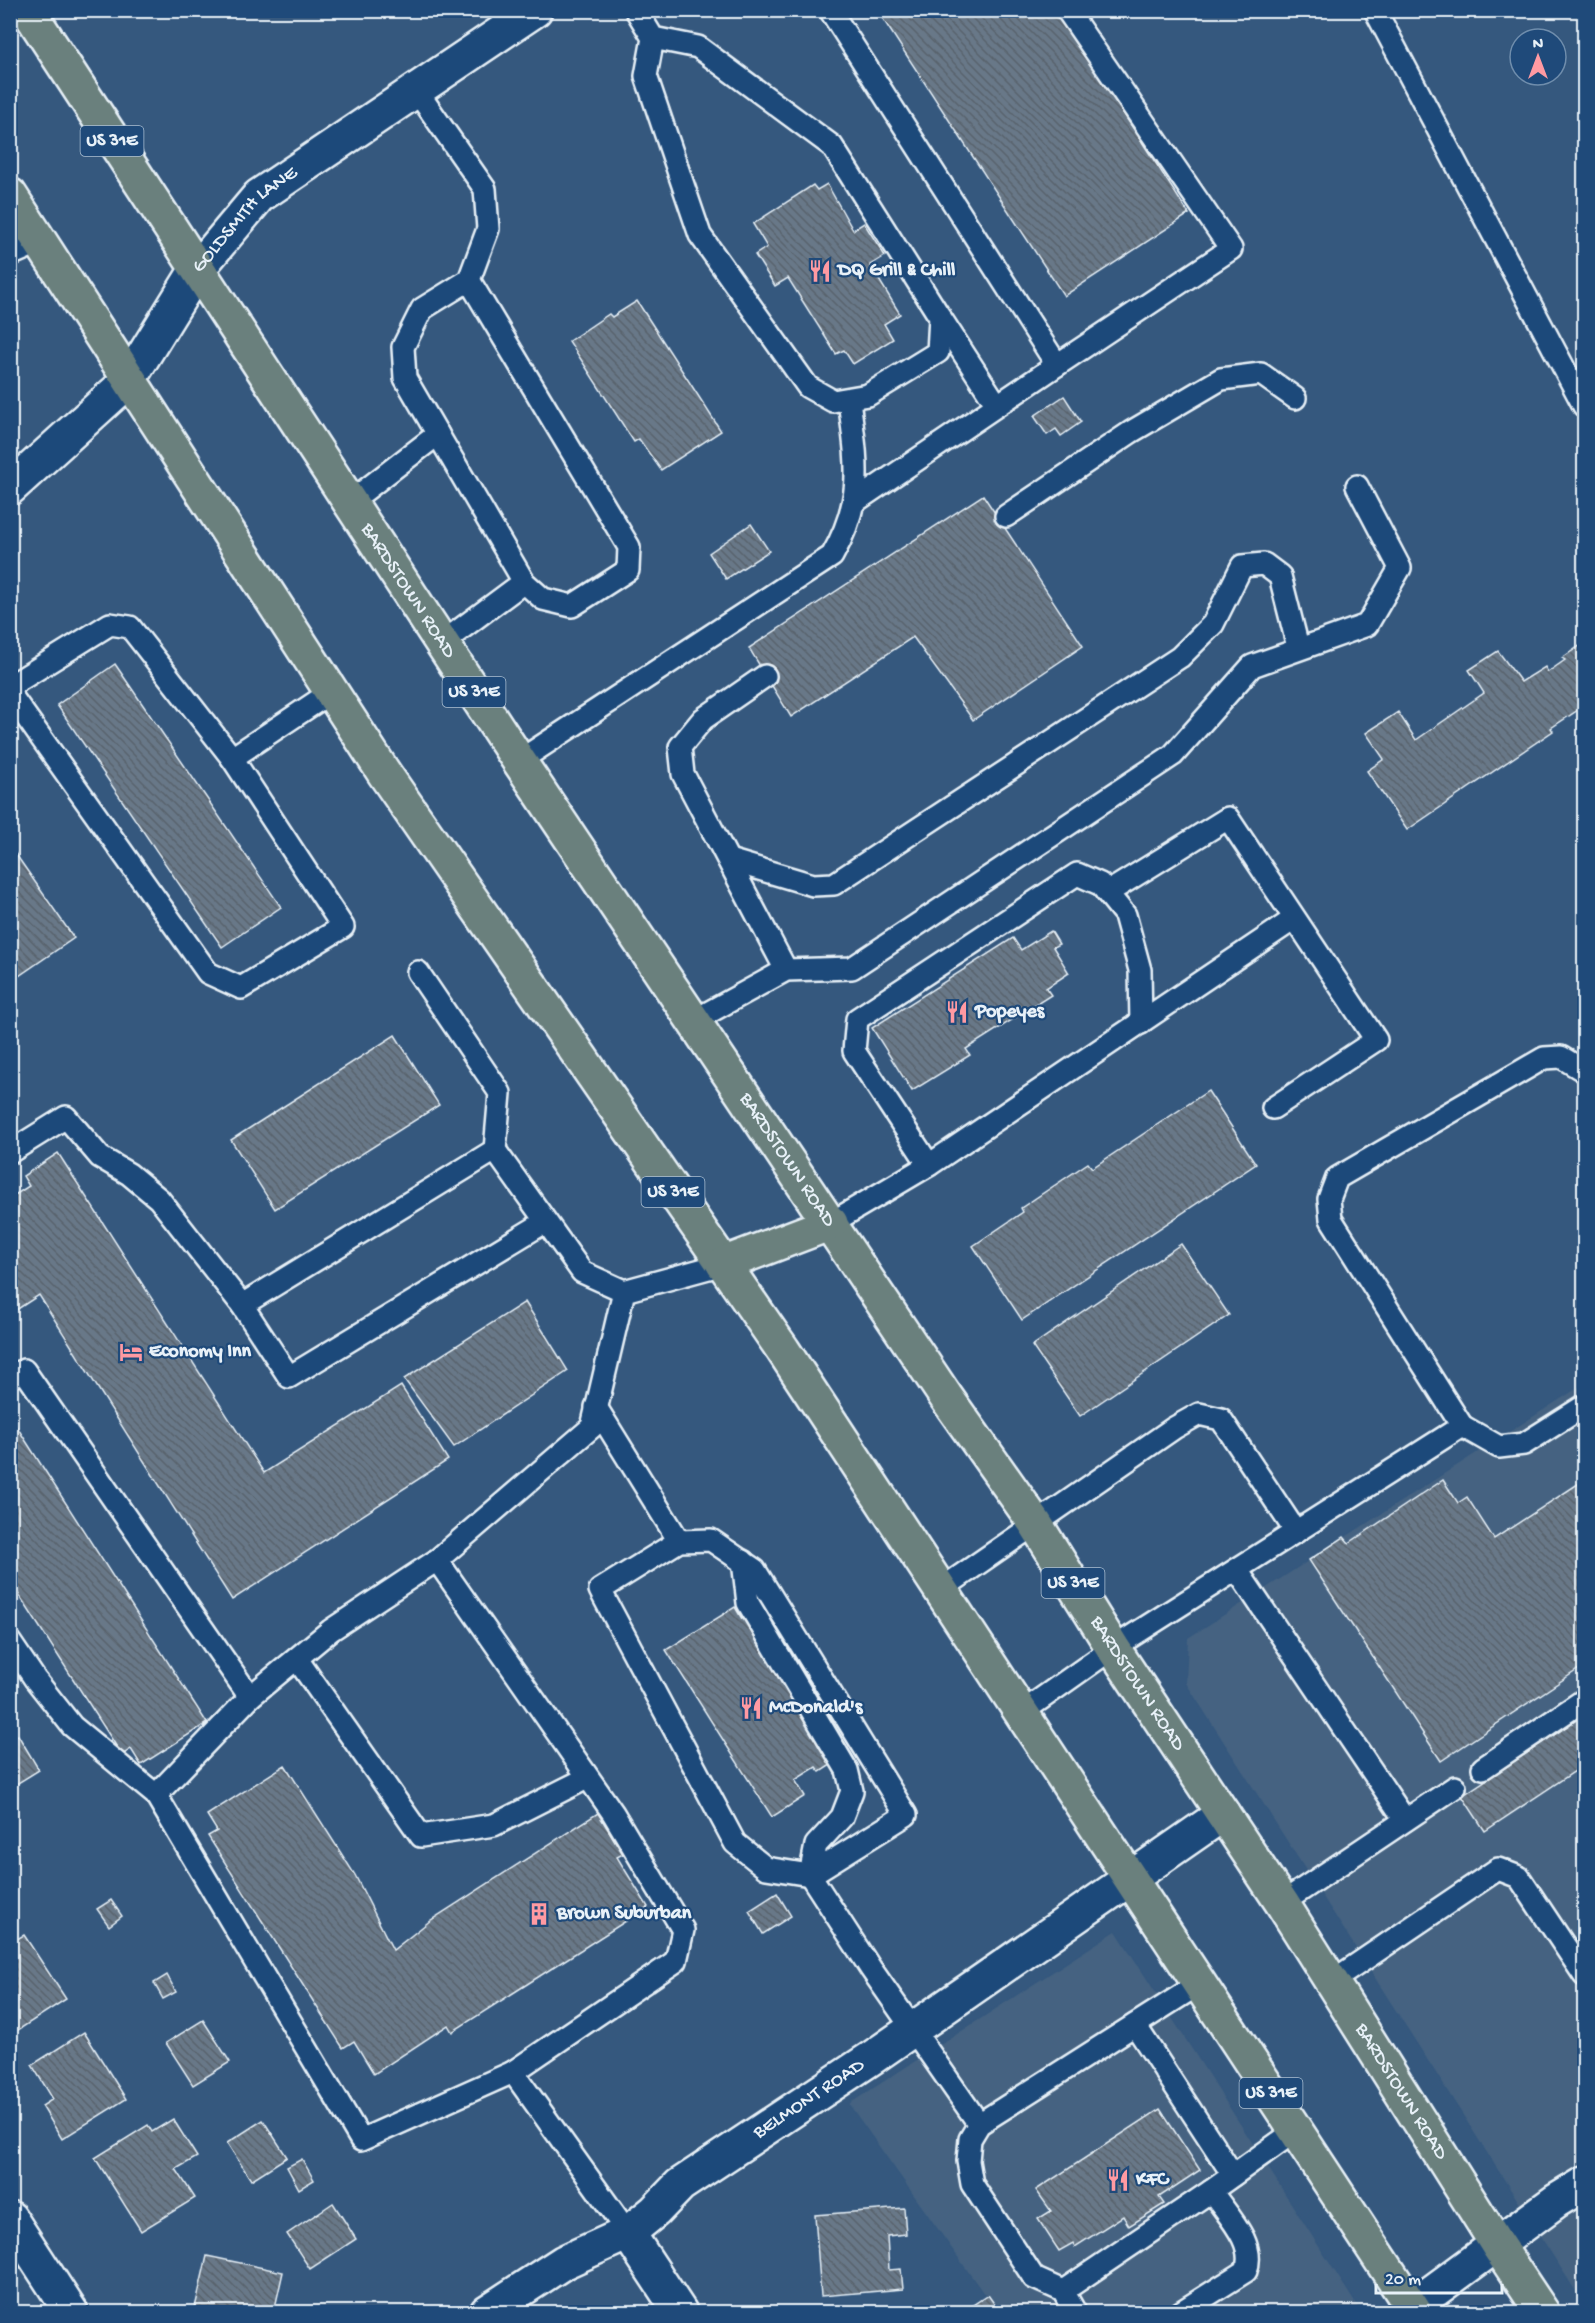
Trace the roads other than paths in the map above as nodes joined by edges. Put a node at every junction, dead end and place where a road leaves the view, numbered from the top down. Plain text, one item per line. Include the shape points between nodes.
1 (28, 10) edge
2 (535, 10) edge
3 (636, 10) edge
4 (830, 10) edge
5 (1067, 10) edge
6 (1375, 10) edge
7 (653, 38) junction
8 (416, 90) junction
9 (10, 195) edge
10 (40, 242) junction
11 (10, 255) edge
12 (196, 271) junction
13 (469, 280) junction
14 (940, 317) junction
15 (1057, 365) junction
16 (128, 381) junction
17 (1295, 398) dead end
18 (849, 400) junction
19 (997, 405) junction
20 (1584, 406) edge
21 (438, 434) junction
22 (1358, 486) dead end
23 (10, 489) edge
24 (855, 501) junction
25 (350, 502) junction
26 (1006, 516) dead end
27 (524, 582) junction
28 (442, 644) junction
29 (1298, 647) junction
30 (765, 676) dead end
31 (10, 686) edge
32 (331, 692) junction
33 (10, 694) edge
34 (232, 758) junction
35 (519, 761) junction
36 (729, 860) junction
37 (1107, 893) junction
38 (1294, 919) junction
39 (786, 970) junction
40 (418, 972) dead end
41 (695, 1020) junction
42 (1141, 1023) junction
43 (1584, 1071) edge
44 (1273, 1108) dead end
45 (495, 1150) junction
46 (10, 1152) edge
47 (929, 1165) junction
48 (545, 1222) junction
49 (831, 1223) junction
50 (723, 1264) junction
51 (624, 1291) junction
52 (242, 1305) junction
53 (10, 1377) edge
54 (1584, 1406) edge
55 (596, 1407) junction
56 (1462, 1426) junction
57 (1035, 1522) junction
58 (1296, 1532) junction
59 (679, 1541) junction
60 (437, 1560) junction
61 (742, 1561) junction
62 (1237, 1570) junction
63 (940, 1590) junction
64 (10, 1642) edge
65 (1113, 1648) junction
66 (297, 1659) junction
67 (250, 1697) junction
68 (1584, 1700) edge
69 (1021, 1713) junction
70 (1483, 1768) dead end
71 (587, 1778) junction
72 (1455, 1786) dead end
73 (156, 1795) junction
74 (1223, 1814) junction
75 (1405, 1820) junction
76 (810, 1875) junction
77 (1130, 1880) junction
78 (1282, 1903) junction
79 (1584, 1975) edge
80 (1331, 1982) junction
81 (1199, 1984) junction
82 (1135, 2025) junction
83 (913, 2030) junction
84 (513, 2072) junction
85 (978, 2124) junction
86 (1295, 2131) junction
87 (1233, 2175) junction
88 (1584, 2184) edge
89 (1211, 2191) junction
90 (10, 2218) edge
91 (628, 2233) junction
92 (1498, 2246) junction
93 (1063, 2291) junction
94 (1410, 2311) edge
95 (71, 2313) edge
96 (487, 2313) edge
97 (680, 2313) edge
98 (1075, 2313) edge
99 (1180, 2313) edge
100 (1542, 2313) edge

1 - 12 main road, BARDSTOWN ROAD / US 31E
2 - 8 street, GOLDSMITH LANE
3 - 7 lane
4 - 15 lane
5 - 15 lane via 1231,249
6 - 20 lane
7 - 14 lane via 698,47 832,146
7 - 18 lane via 646,76 700,235 808,387 833,400
8 - 12 street, GOLDSMITH LANE via 259,196
8 - 13 lane via 485,189 488,229
9 - 10 main road, US 31E
10 - 11 lane
10 - 16 main road, US 31E
12 - 16 street, GOLDSMITH LANE
12 - 25 main road, BARDSTOWN ROAD / US 31E
13 - 21 lane via 422,309 404,346 405,378
13 - 27 lane via 630,547 628,570 572,606 543,598
14 - 18 lane via 938,352 868,395
14 - 19 lane
15 - 19 lane
16 - 23 street, GOLDSMITH LANE
16 - 32 main road, US 31E
17 - 26 lane via 1261,374 1221,379 1131,432
18 - 24 lane via 856,456
19 - 24 lane
21 - 25 lane
21 - 27 lane
22 - 29 lane via 1400,568 1367,625
24 - 35 lane via 832,556
25 - 28 main road, BARDSTOWN ROAD / US 31E
27 - 28 lane
28 - 35 main road, BARDSTOWN ROAD / US 31E
29 - 36 lane via 1280,576 1264,564 1242,566 1213,624 1180,657 834,884 813,885
29 - 39 lane via 1252,666 1173,755 852,968
30 - 36 lane via 703,719 680,747 683,774
31 - 34 lane via 110,624 130,627
32 - 34 lane
32 - 50 main road, US 31E
33 - 34 lane via 208,974 241,988 343,927
35 - 41 main road, BARDSTOWN ROAD / US 31E
36 - 39 lane
37 - 38 lane via 1228,818
37 - 42 lane via 1125,915 1140,970
37 - 47 lane via 1100,884 1077,874 857,1019 854,1051
38 - 42 lane
38 - 44 lane via 1376,1040
39 - 41 lane
40 - 45 lane via 500,1093
41 - 49 main road, BARDSTOWN ROAD / US 31E
42 - 47 lane
43 - 56 lane via 1561,1057 1544,1058 1338,1178 1329,1199 1331,1218
45 - 48 lane
45 - 52 lane
46 - 52 lane via 66,1117 100,1157 159,1199
47 - 49 lane
48 - 51 lane via 582,1272
48 - 52 lane via 289,1377
49 - 50 main road
49 - 57 main road, BARDSTOWN ROAD / US 31E via 946,1397
50 - 51 lane
50 - 63 main road, US 31E
51 - 55 lane
53 - 67 lane via 24,1370
54 - 56 lane via 1524,1444 1499,1447
55 - 59 lane
55 - 60 lane via 592,1427
56 - 58 lane
57 - 58 lane via 1199,1414 1221,1419
57 - 63 lane
57 - 65 main road, BARDSTOWN ROAD / US 31E
58 - 62 lane
59 - 61 lane via 711,1540
59 - 76 lane via 600,1590 735,1843 766,1868
60 - 66 lane via 332,1630
60 - 71 lane
61 - 76 lane via 748,1603 847,1770 852,1791 842,1817 816,1845
61 - 76 lane via 755,1570 906,1815
62 - 65 lane
62 - 75 lane
63 - 69 main road, US 31E
64 - 73 lane via 72,1726
65 - 69 lane
65 - 74 main road, BARDSTOWN ROAD / US 31E
66 - 67 lane
66 - 71 lane via 421,1836 494,1825
67 - 73 lane
68 - 70 lane
69 - 77 main road, US 31E
71 - 84 lane via 614,1813 683,1930 676,1961
72 - 75 lane
73 - 84 lane via 361,2140
74 - 77 street, BELMONT ROAD
74 - 78 main road, BARDSTOWN ROAD / US 31E
75 - 78 lane
76 - 83 lane
77 - 81 main road, US 31E
77 - 83 street, BELMONT ROAD
78 - 80 main road, BARDSTOWN ROAD / US 31E
79 - 80 lane via 1519,1877 1498,1869
80 - 92 main road, BARDSTOWN ROAD / US 31E
81 - 82 lane
81 - 86 main road, US 31E
82 - 85 lane
82 - 87 lane
83 - 85 lane
83 - 91 street, BELMONT ROAD via 680,2185
84 - 91 lane
85 - 93 lane via 970,2139 972,2184 1034,2278
86 - 87 lane
86 - 94 main road, US 31E
87 - 89 lane
88 - 92 street
89 - 93 lane
89 - 99 lane via 1248,2247 1250,2260 1246,2271
90 - 95 street
91 - 96 street, BELMONT ROAD via 564,2262
91 - 97 street
92 - 94 street
92 - 100 main road, BARDSTOWN ROAD / US 31E
93 - 98 lane

